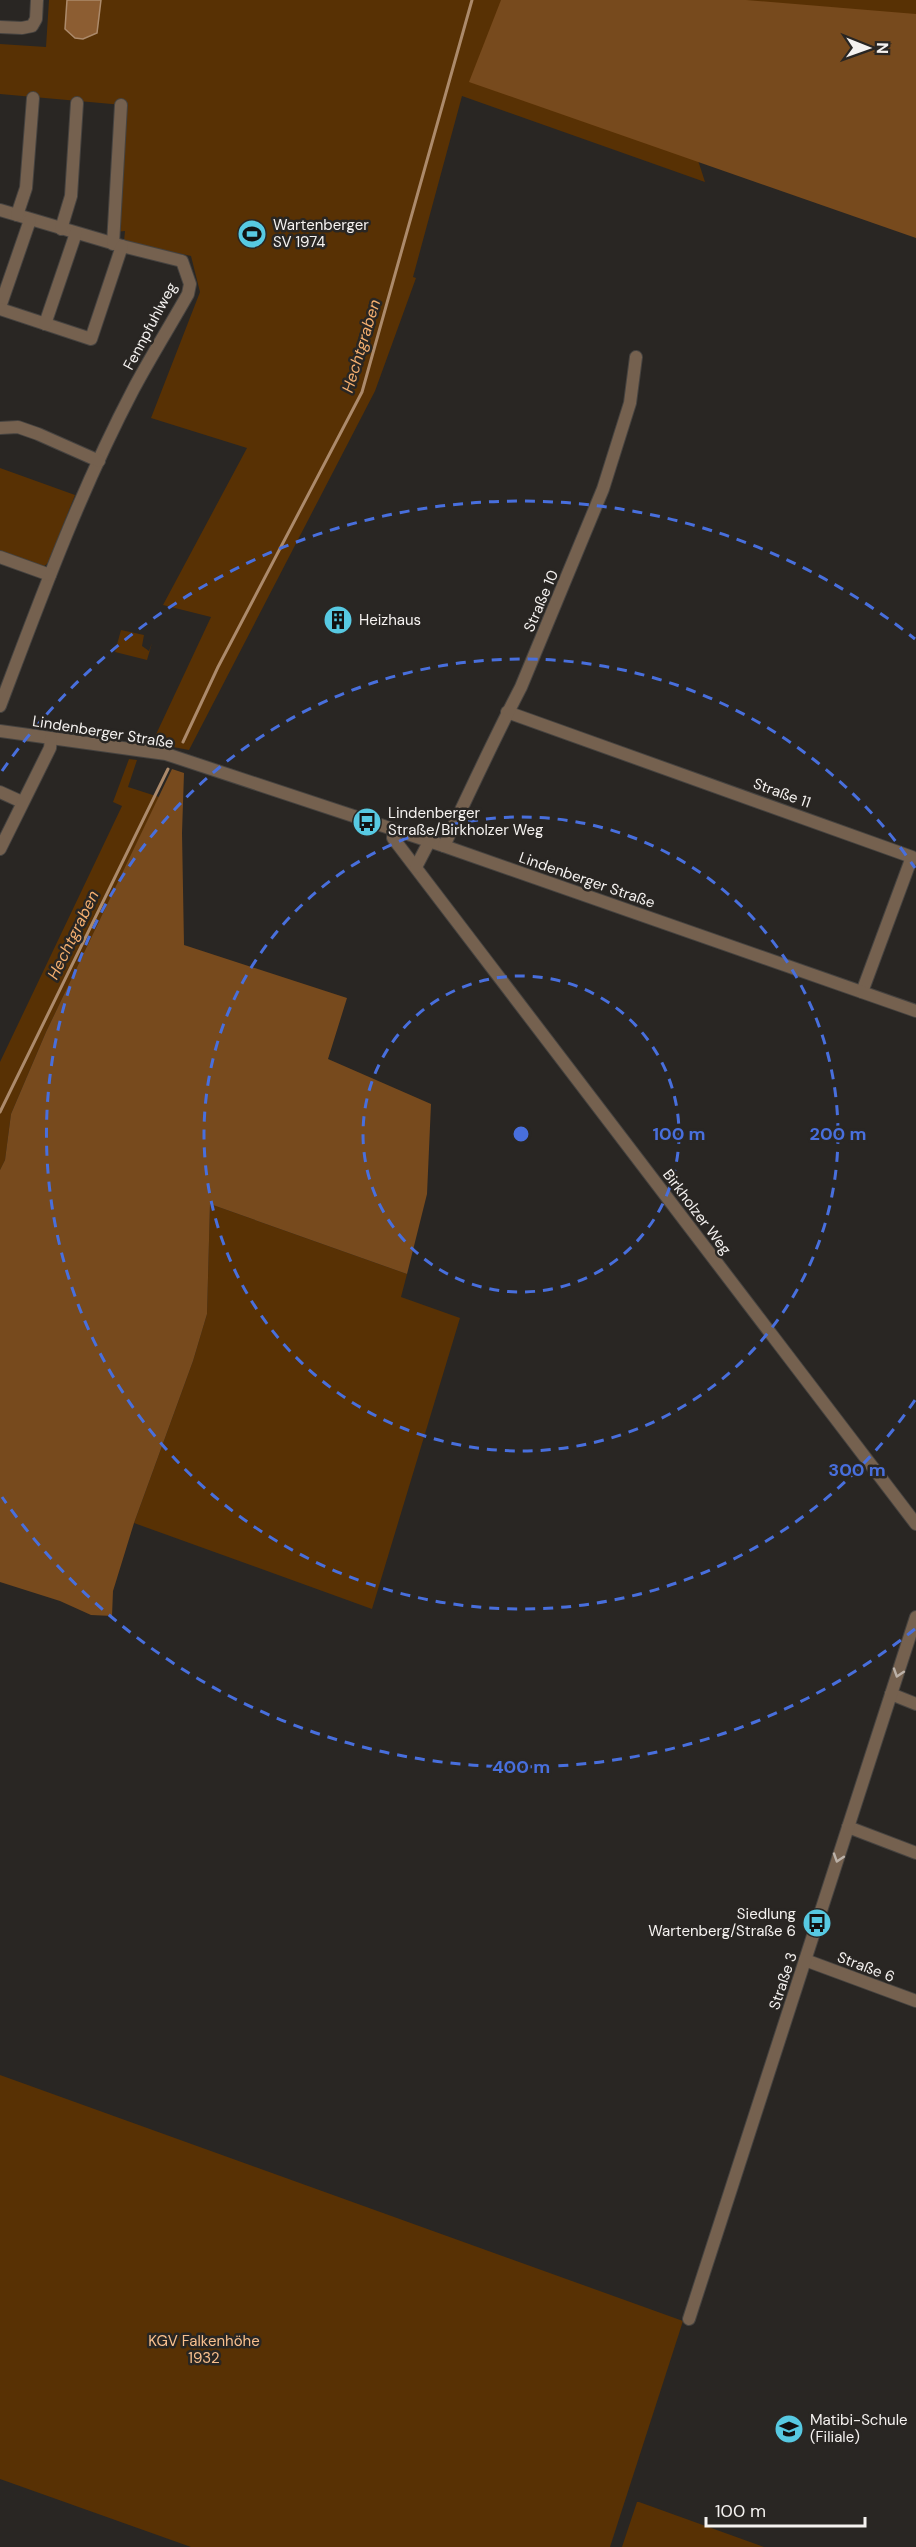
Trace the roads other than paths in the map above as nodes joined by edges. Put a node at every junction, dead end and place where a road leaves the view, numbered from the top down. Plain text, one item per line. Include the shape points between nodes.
1 (38, 0) edge
2 (0, 27) edge
3 (33, 98) dead end
4 (77, 103) dead end
5 (121, 105) dead end
6 (0, 210) edge
7 (17, 215) junction
8 (30, 220) junction
9 (61, 229) junction
10 (76, 233) junction
11 (117, 245) junction
12 (0, 308) edge
13 (45, 324) junction
14 (636, 357) dead end
15 (0, 428) edge
16 (99, 461) junction
17 (0, 557) edge
18 (50, 575) junction
19 (0, 706) edge
20 (507, 712) junction
21 (0, 731) edge
22 (51, 739) junction
23 (0, 792) edge
24 (22, 802) junction
25 (395, 831) junction
26 (429, 842) junction
27 (444, 846) junction
28 (0, 849) edge
29 (416, 867) junction
30 (862, 992) junction
31 (916, 1011) edge
32 (916, 1524) edge
33 (916, 1617) edge
34 (891, 1695) junction
35 (916, 1704) edge
36 (848, 1827) junction
37 (916, 1853) edge
38 (805, 1960) junction
39 (916, 2001) edge
40 (689, 2319) dead end

1 - 2 street via 32,26
3 - 7 street via 26,188
4 - 9 street via 71,196
5 - 11 street
6 - 7 street, Fennpfuhlweg
7 - 8 street, Fennpfuhlweg
8 - 9 street, Fennpfuhlweg
8 - 12 street
9 - 10 street, Fennpfuhlweg
10 - 11 street, Fennpfuhlweg
10 - 13 street
11 - 13 street via 91,339
11 - 16 street, Fennpfuhlweg via 182,261 190,284
12 - 13 street
14 - 20 street, Straße 10 via 630,403 603,489
15 - 16 street via 18,427
16 - 18 street, Fennpfuhlweg
17 - 18 street
18 - 19 street, Fennpfuhlweg
20 - 27 street, Straße 10
20 - 30 street, Straße 11 via 912,857
21 - 22 street, Lindenberger Straße
22 - 24 street
22 - 25 street, Lindenberger Straße via 166,754
23 - 24 street
24 - 28 street
25 - 26 street, Lindenberger Straße
25 - 29 street, Birkholzer Weg via 393,837
26 - 27 street, Lindenberger Straße
26 - 29 street
27 - 30 street, Lindenberger Straße
29 - 32 street, Birkholzer Weg
30 - 31 street, Lindenberger Straße
33 -> 34 street, Straße 3
34 - 35 street
34 - 36 street, Straße 3
36 - 37 street
36 -> 38 street, Straße 3
38 - 39 street, Straße 6
38 - 40 street, Straße 3

